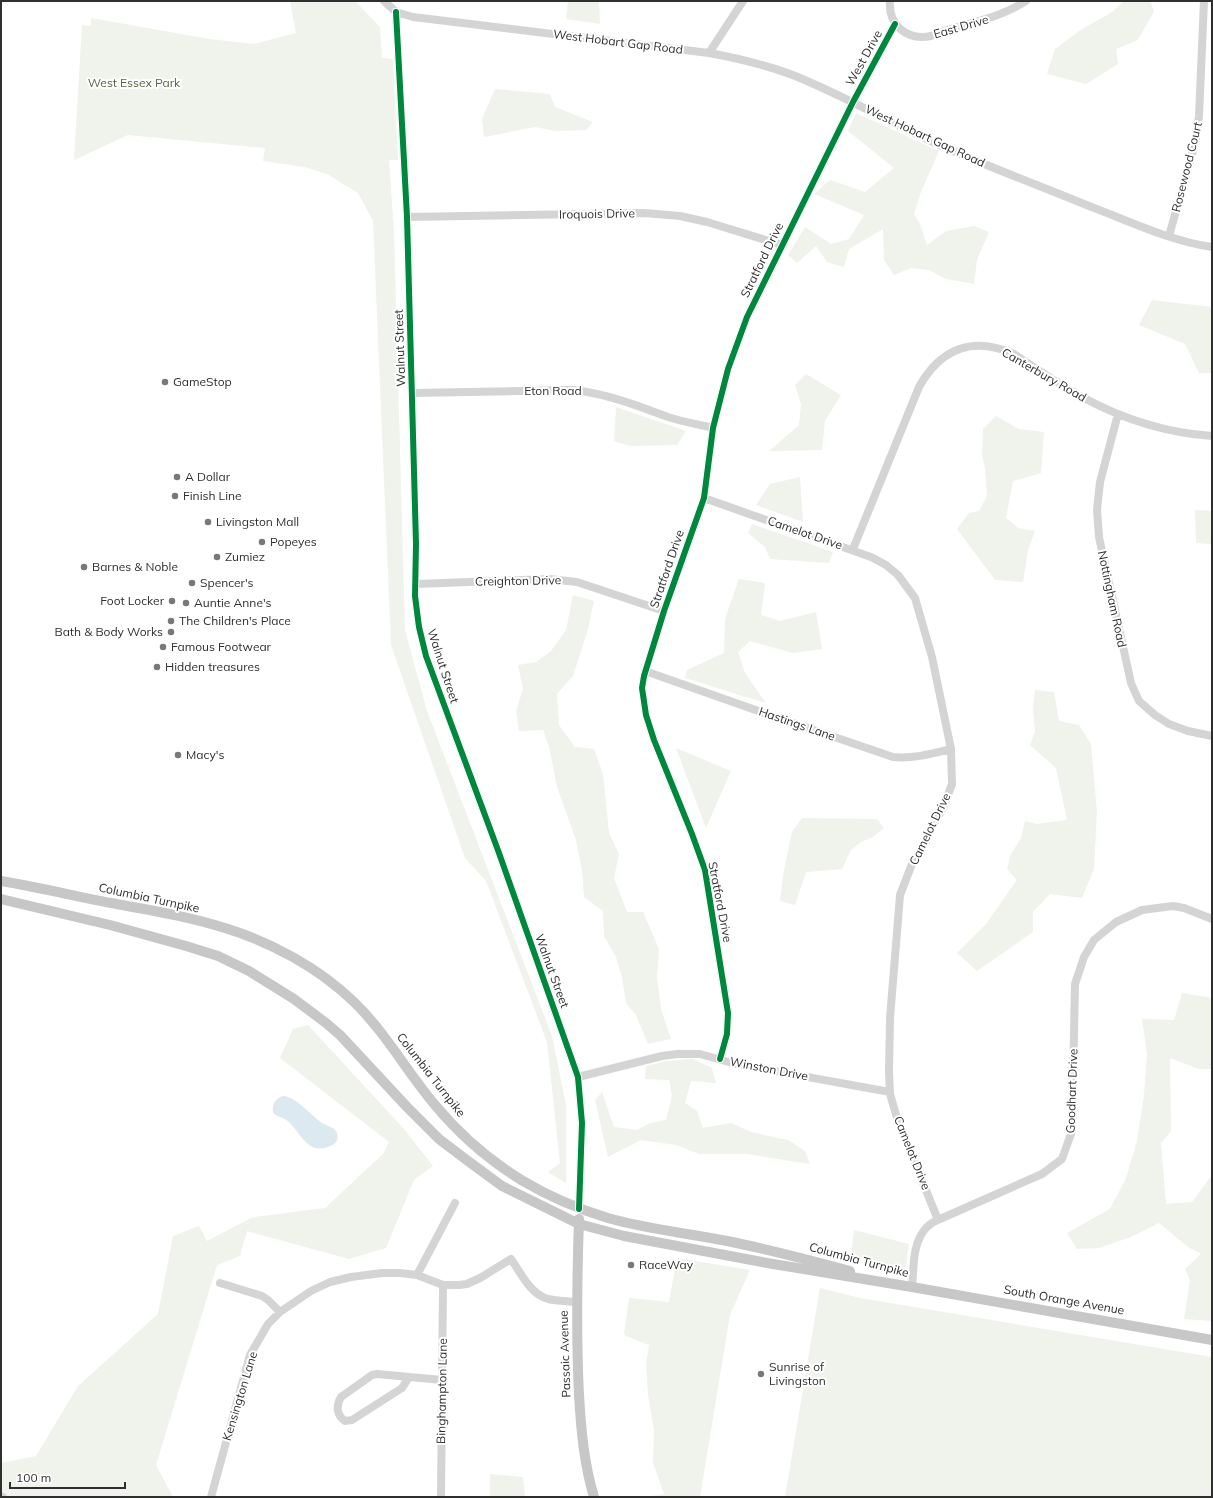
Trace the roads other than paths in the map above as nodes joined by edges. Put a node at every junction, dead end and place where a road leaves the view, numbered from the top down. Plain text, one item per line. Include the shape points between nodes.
1 (384, 1) edge
2 (743, 1) edge
3 (890, 1) edge
4 (1026, 1) edge
5 (1204, 1) edge
6 (396, 12) junction
7 (895, 24) junction
8 (709, 53) junction
9 (853, 102) junction
10 (407, 217) junction
11 (1169, 236) junction
12 (782, 245) junction
13 (1212, 247) edge
14 (412, 392) junction
15 (1118, 414) junction
16 (713, 428) junction
17 (1212, 436) edge
18 (704, 498) junction
19 (853, 550) junction
20 (416, 584) junction
21 (664, 611) junction
22 (645, 671) junction
23 (1212, 736) edge
24 (951, 749) junction
25 (1, 881) edge
26 (1, 899) edge
27 (1212, 919) edge
28 (720, 1059) junction
29 (578, 1077) junction
30 (890, 1092) junction
31 (455, 1203) dead end
32 (579, 1209) junction
33 (938, 1220) junction
34 (579, 1224) junction
35 (417, 1275) junction
36 (220, 1283) dead end
37 (443, 1285) junction
38 (912, 1287) junction
39 (576, 1302) junction
40 (280, 1312) junction
41 (1212, 1340) edge
42 (409, 1377) junction
43 (442, 1380) junction
44 (211, 1497) edge
45 (441, 1497) edge
46 (594, 1497) edge

1 - 6 street
2 - 8 street
3 - 7 street, West Drive via 890,13
4 - 7 street, East Drive via 998,16 930,36 918,37 909,34
5 - 11 street, Rosewood Court via 1198,123 1195,143
6 - 8 street, West Hobart Gap Road via 413,17
6 - 10 street, Walnut Street
7 - 9 street, West Drive
8 - 9 street, West Hobart Gap Road via 785,72
9 - 11 street, West Hobart Gap Road via 935,143
9 - 12 street, Stratford Drive
10 - 12 street, Iroquois Drive via 644,213 680,216 707,222
10 - 14 street, Walnut Street
11 - 13 street, West Hobart Gap Road
12 - 16 street, Stratford Drive via 747,317 728,368
14 - 16 street, Eton Road via 574,390 596,393
14 - 20 street, Walnut Street
15 - 17 street, Canterbury Road via 1160,428
15 - 19 street, Canterbury Road via 1082,397 1004,350 982,345 964,348 948,355 933,366 919,387
15 - 23 street, Nottingham Road via 1100,482 1097,510 1099,537 1131,683 1139,701 1155,715 1188,731
16 - 18 street, Stratford Drive
18 - 19 street, Camelot Drive
18 - 21 street, Stratford Drive
19 - 24 street, Camelot Drive via 886,565 898,575 915,598 932,657
20 - 21 street, Creighton Drive via 549,579 577,582
20 - 29 street, Walnut Street via 419,627 426,656
21 - 22 street, Stratford Drive
22 - 24 street, Hastings Lane via 887,755 904,758
22 - 28 street, Stratford Drive via 642,688 646,715 705,870 728,1013 727,1034
24 - 30 street, Camelot Drive via 952,784 943,808 912,864 900,895 890,1018
25 - 32 main road, Columbia Turnpike via 225,928 259,940 297,960 325,978 354,1002 434,1104 491,1160 522,1181
26 - 34 main road, Columbia Turnpike via 186,946 218,956 249,971 326,1023 439,1139 502,1186
27 - 33 street, Goodhart Drive via 1173,906 1142,910 1116,922 1094,940 1084,957 1075,984 1072,1131 1062,1159 1042,1174
28 - 29 street, Winston Drive via 700,1054 662,1056
28 - 30 street, Winston Drive
29 - 32 street, Walnut Street via 582,1123
30 - 33 street, Camelot Drive via 897,1118
31 - 35 street
32 - 34 main road, Passaic Avenue
32 - 38 main road, Columbia Turnpike via 609,1218 791,1255
33 - 38 street, Goodhart Drive via 927,1227 916,1245
34 - 38 main road, Columbia Turnpike via 645,1240
34 - 39 main road, Passaic Avenue
35 - 37 street, Kensington Lane
35 - 40 street, Kensington Lane via 382,1273 330,1282 311,1291
36 - 40 street via 262,1296
37 - 39 street, Kensington Lane via 467,1284 511,1258 539,1295 549,1299
37 - 43 street, Binghampton Lane
38 - 41 main road, South Orange Avenue
39 - 46 main road, Passaic Avenue via 582,1432
40 - 44 street, Kensington Lane via 268,1324 250,1355
42 - 42 street via 372,1375 341,1397 337,1408 341,1418 345,1421 352,1420 402,1388
42 - 43 street
43 - 45 street, Binghampton Lane

